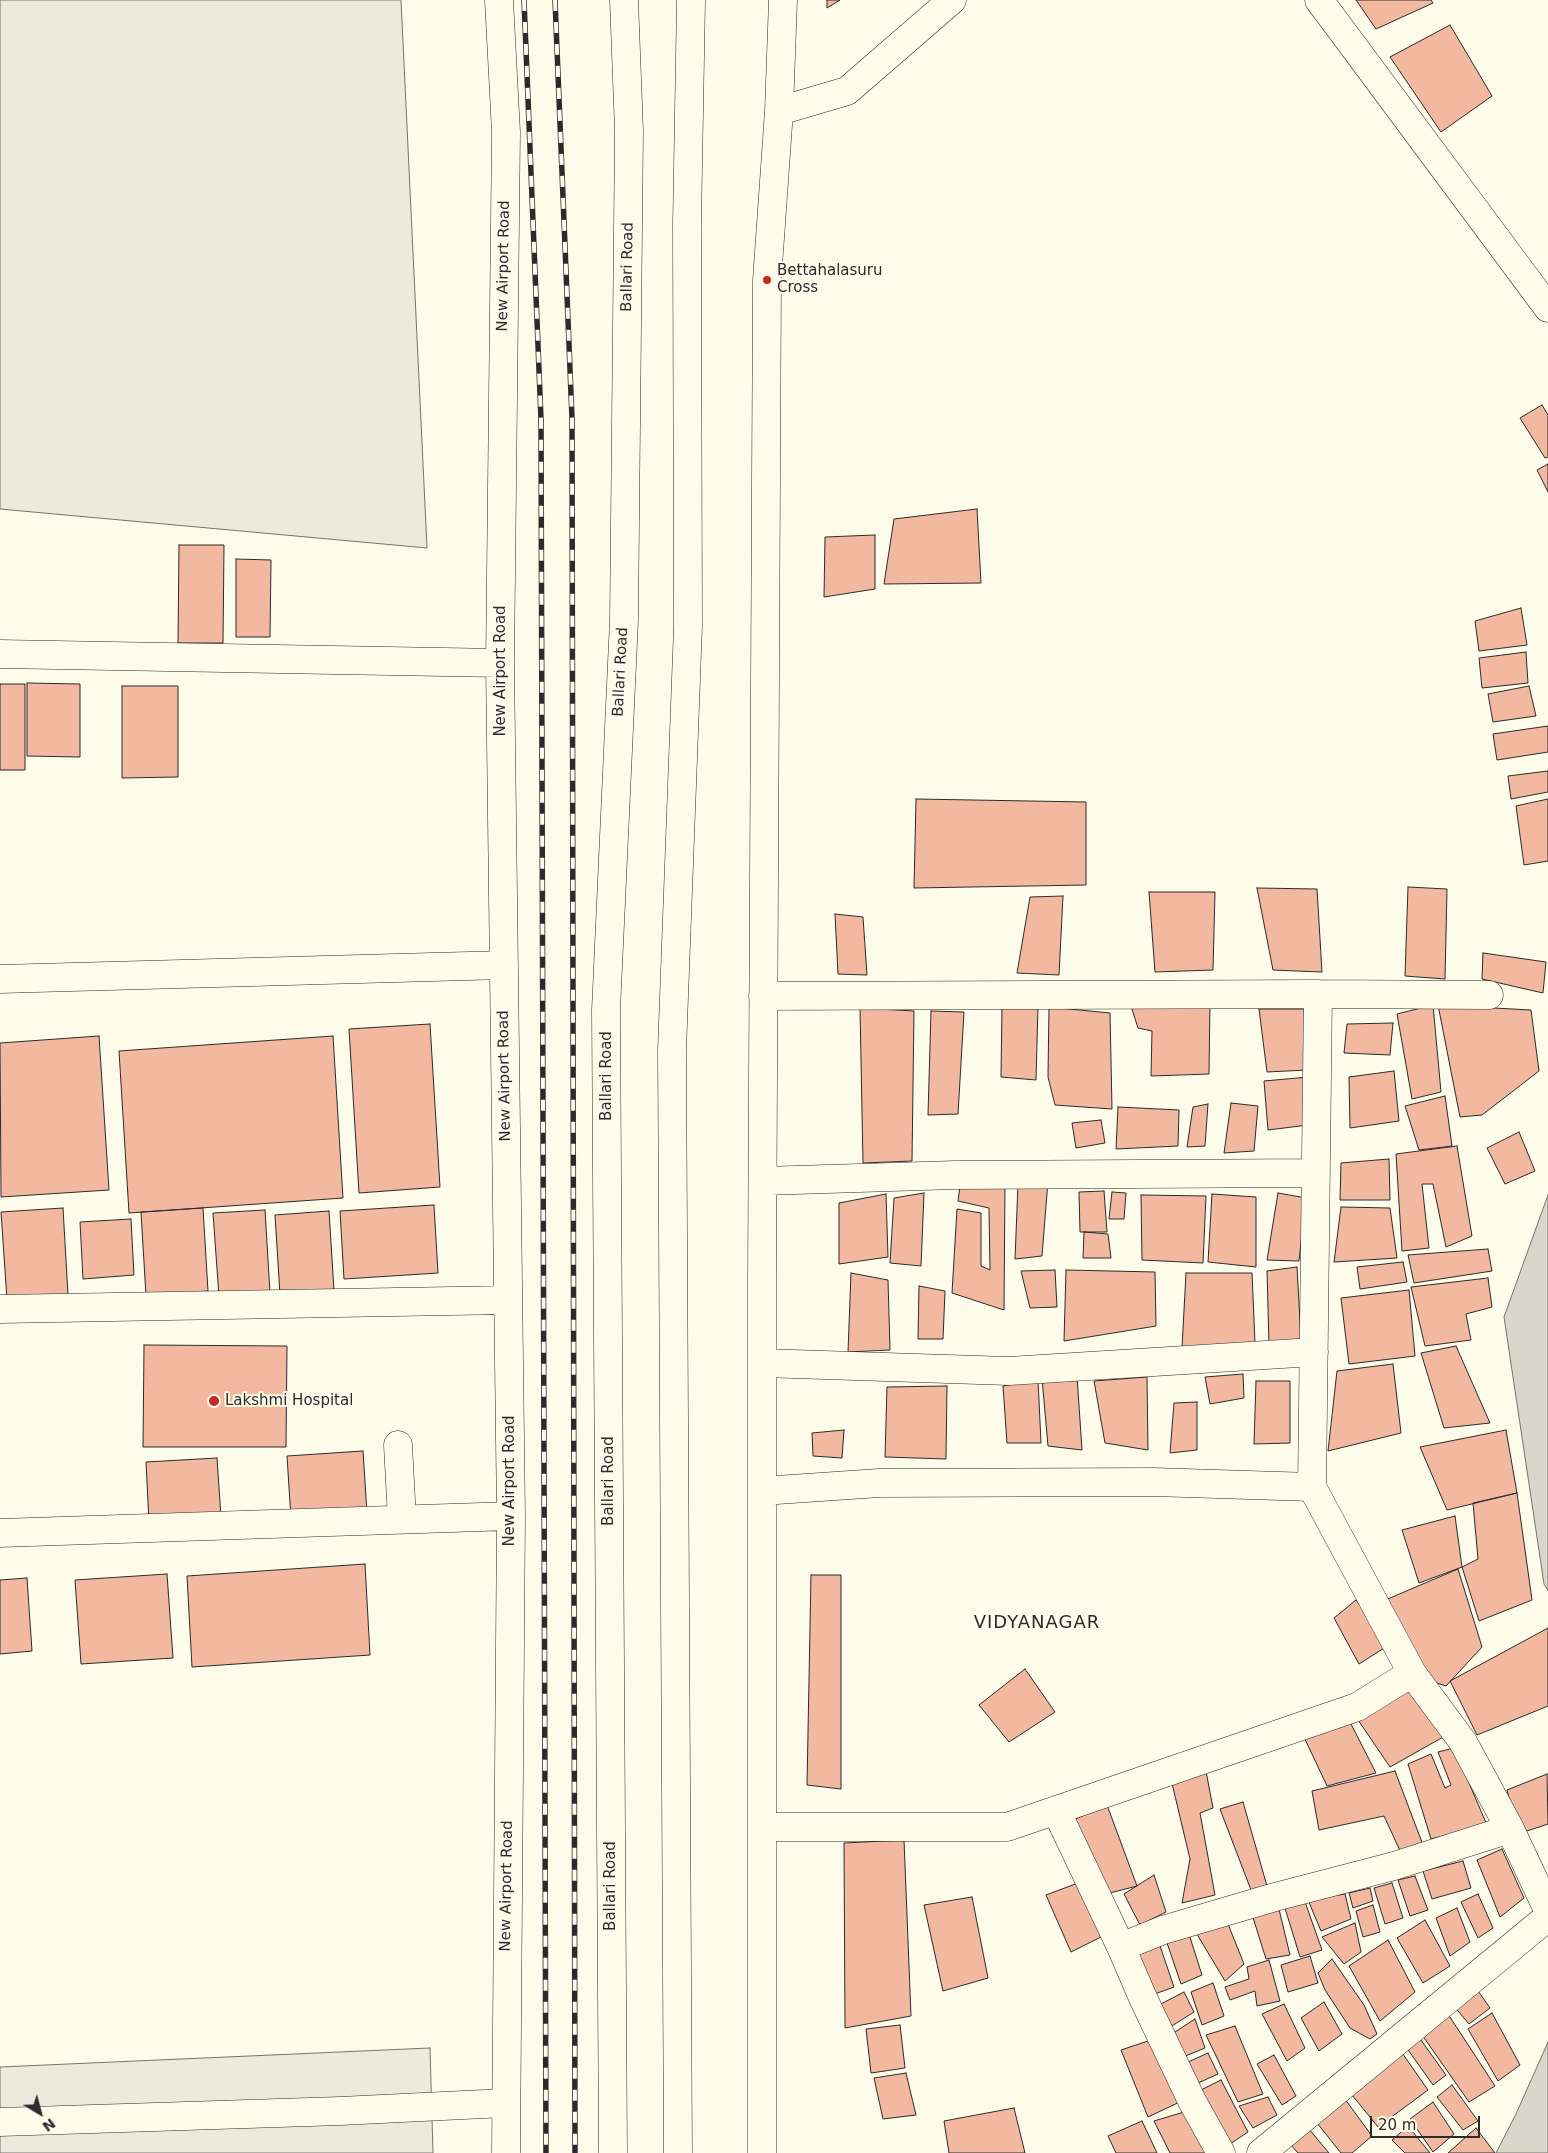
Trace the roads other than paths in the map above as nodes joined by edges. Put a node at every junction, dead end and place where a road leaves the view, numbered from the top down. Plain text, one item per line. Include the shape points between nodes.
1 (499, 0) edge
2 (624, 0) edge
3 (691, 0) edge
4 (783, 0) edge
5 (952, 0) edge
6 (1319, 0) edge
7 (779, 111) junction
8 (1548, 308) edge
9 (0, 654) edge
10 (500, 663) junction
11 (504, 965) junction
12 (0, 979) edge
13 (1318, 994) junction
14 (1489, 995) dead end
15 (763, 996) junction
16 (1316, 1173) junction
17 (763, 1180) junction
18 (508, 1300) junction
19 (0, 1308) edge
20 (1314, 1352) junction
21 (762, 1363) junction
22 (398, 1446) dead end
23 (1312, 1487) junction
24 (762, 1491) junction
25 (511, 1516) junction
26 (402, 1519) junction
27 (0, 1533) edge
28 (1412, 1673) junction
29 (1056, 1810) junction
30 (762, 1827) junction
31 (1510, 1829) junction
32 (1548, 1910) edge
33 (1548, 1917) edge
34 (1121, 1947) junction
35 (505, 2103) junction
36 (0, 2122) edge
37 (506, 2153) edge
38 (612, 2153) edge
39 (678, 2153) edge
40 (762, 2153) edge
41 (1221, 2153) edge
42 (1261, 2153) edge

1 - 10 main road, New Airport Road via 506,132
2 - 38 main road, Ballari Road via 629,131 624,620 606,1010
3 - 39 main road via 687,224 688,626 672,1050
4 - 7 main road
5 - 7 main road via 847,90
6 - 8 main road
7 - 15 main road via 767,280
9 - 10 main road
10 - 11 main road, New Airport Road
11 - 12 main road
11 - 18 main road, New Airport Road
13 - 14 main road
13 - 15 main road
13 - 16 main road
15 - 17 main road
16 - 17 main road via 955,1175
16 - 20 main road
17 - 21 main road
18 - 19 main road
18 - 25 main road, New Airport Road
20 - 21 main road via 1010,1371
20 - 23 main road
21 - 24 main road
22 - 26 main road
23 - 24 main road via 1153,1482 879,1483
23 - 28 main road
24 - 30 main road
25 - 26 main road
25 - 35 main road, New Airport Road
26 - 27 main road
28 - 29 main road via 1357,1707
28 - 31 main road via 1463,1742
29 - 30 main road via 1007,1827
29 - 34 main road
30 - 40 main road
31 - 32 main road
31 - 34 main road via 1394,1866 1162,1930
33 - 42 main road
34 - 41 main road via 1192,2101
35 - 36 main road
35 - 37 main road, New Airport Road

